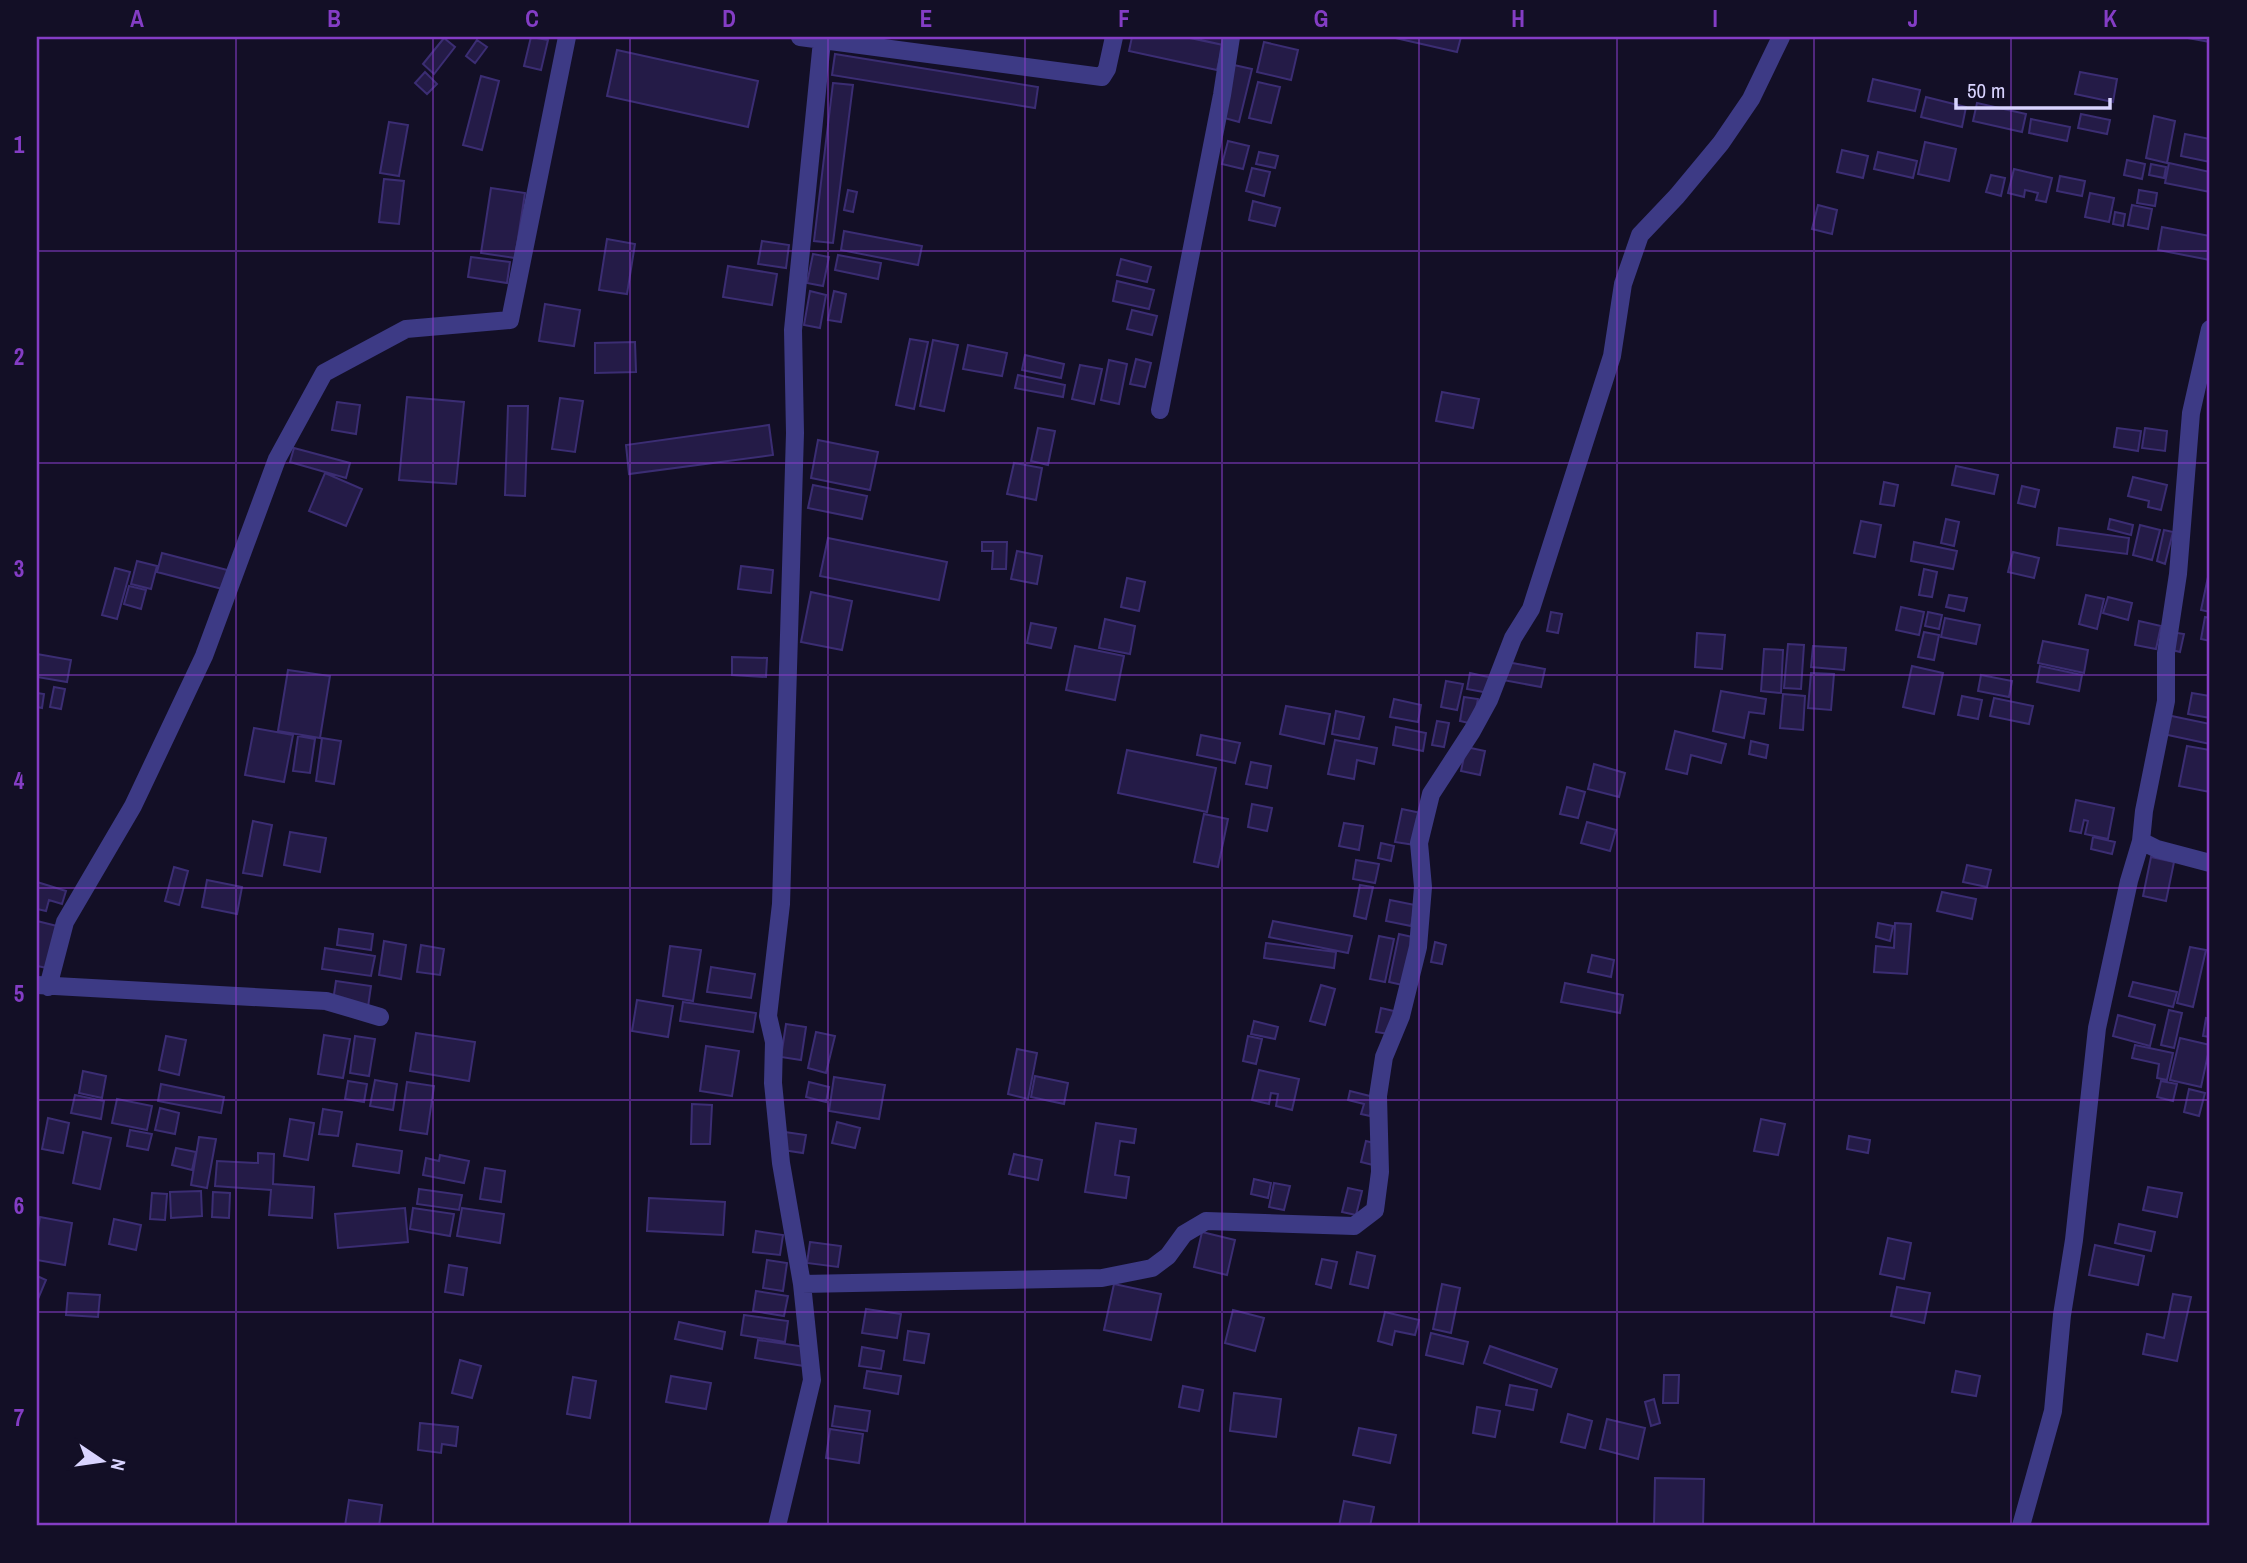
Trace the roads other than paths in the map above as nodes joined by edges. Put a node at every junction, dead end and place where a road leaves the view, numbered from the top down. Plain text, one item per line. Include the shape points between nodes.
1 (567, 37) edge
2 (800, 37) edge
3 (1114, 37) edge
4 (1231, 37) edge
5 (1781, 37) edge
6 (821, 41) junction
7 (2210, 329) edge
8 (1160, 410) dead end
9 (2141, 841) junction
10 (2210, 863) edge
11 (42, 986) edge
12 (380, 1017) dead end
13 (802, 1284) junction
14 (777, 1526) edge
15 (2021, 1526) edge

1 - 11 street via 510,320 406,329 324,373 277,459 204,656 133,806 65,922
2 - 6 street
3 - 6 street via 1102,77
4 - 8 street
5 - 13 street via 1751,99 1721,144 1640,235 1623,284 1612,356 1531,609 1513,638 1478,721 1431,794 1419,844 1423,887 1418,947 1401,1016 1384,1057 1378,1096 1380,1172 1375,1210 1354,1226 1206,1221 1184,1234 1152,1268 1102,1278
6 - 13 street via 793,330 795,433 785,797 781,904 768,1016 774,1042 781,1163
7 - 9 street via 2191,413 2178,574 2166,653 2166,701
9 - 10 street
9 - 15 street via 2098,1028 2053,1411
11 - 12 street via 326,1002
13 - 14 street via 811,1380

